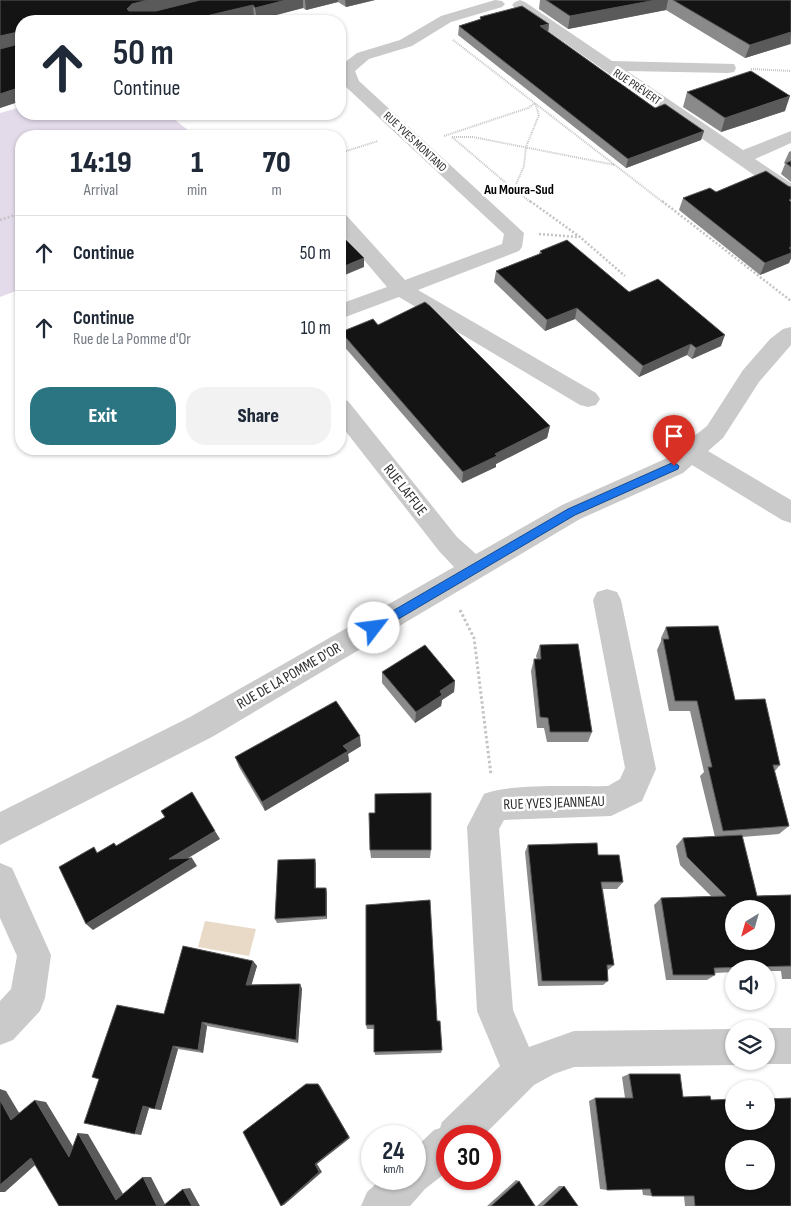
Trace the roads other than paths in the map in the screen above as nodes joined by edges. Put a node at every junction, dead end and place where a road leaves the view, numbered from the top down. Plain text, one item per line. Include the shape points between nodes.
1 (494, 2) edge
2 (524, 2) edge
3 (607, 66) junction
4 (728, 68) road end
5 (791, 136) edge
6 (741, 158) junction
7 (791, 192) edge
8 (346, 227) edge
9 (401, 289) junction
10 (346, 310) edge
11 (791, 334) edge
12 (588, 399) dead end
13 (346, 415) edge
14 (683, 459) junction
15 (791, 513) edge
16 (474, 569) junction
17 (607, 600) dead end
18 (0, 829) edge
19 (0, 880) edge
20 (0, 1027) edge
21 (775, 1046) edge
22 (791, 1046) edge
23 (725, 1047) edge
24 (521, 1072) junction
25 (467, 1125) edge
26 (436, 1155) edge
27 (426, 1164) edge
28 (398, 1190) edge
29 (381, 1206) edge

1 - 2 street, RUE YVES MONTAND
1 - 9 street, RUE YVES MONTAND via 446,19 406,43 363,56 346,70 352,83 514,232 512,246
2 - 3 street, RUE PRÉVERT
3 - 4 street, RUE PRÉVERT
3 - 6 street, RUE PRÉVERT
5 - 6 street
6 - 7 street, RUE PRÉVERT
8 - 9 street
9 - 10 street
9 - 12 street
11 - 14 street via 778,344 751,376 715,432
13 - 16 street, RUE LAFFUE via 448,544
14 - 15 street
14 - 16 street, RUE DE LA POMME D'OR via 571,512
16 - 18 street, RUE DE LA POMME D'OR via 201,727
17 - 24 street, RUE YVES JEANNEAU via 641,769 631,790 611,802 495,805 483,827 494,1011
19 - 20 street via 34,955 27,998
21 - 22 street
23 - 24 street via 574,1050 546,1058
24 - 25 street
26 - 27 street
28 - 29 street

